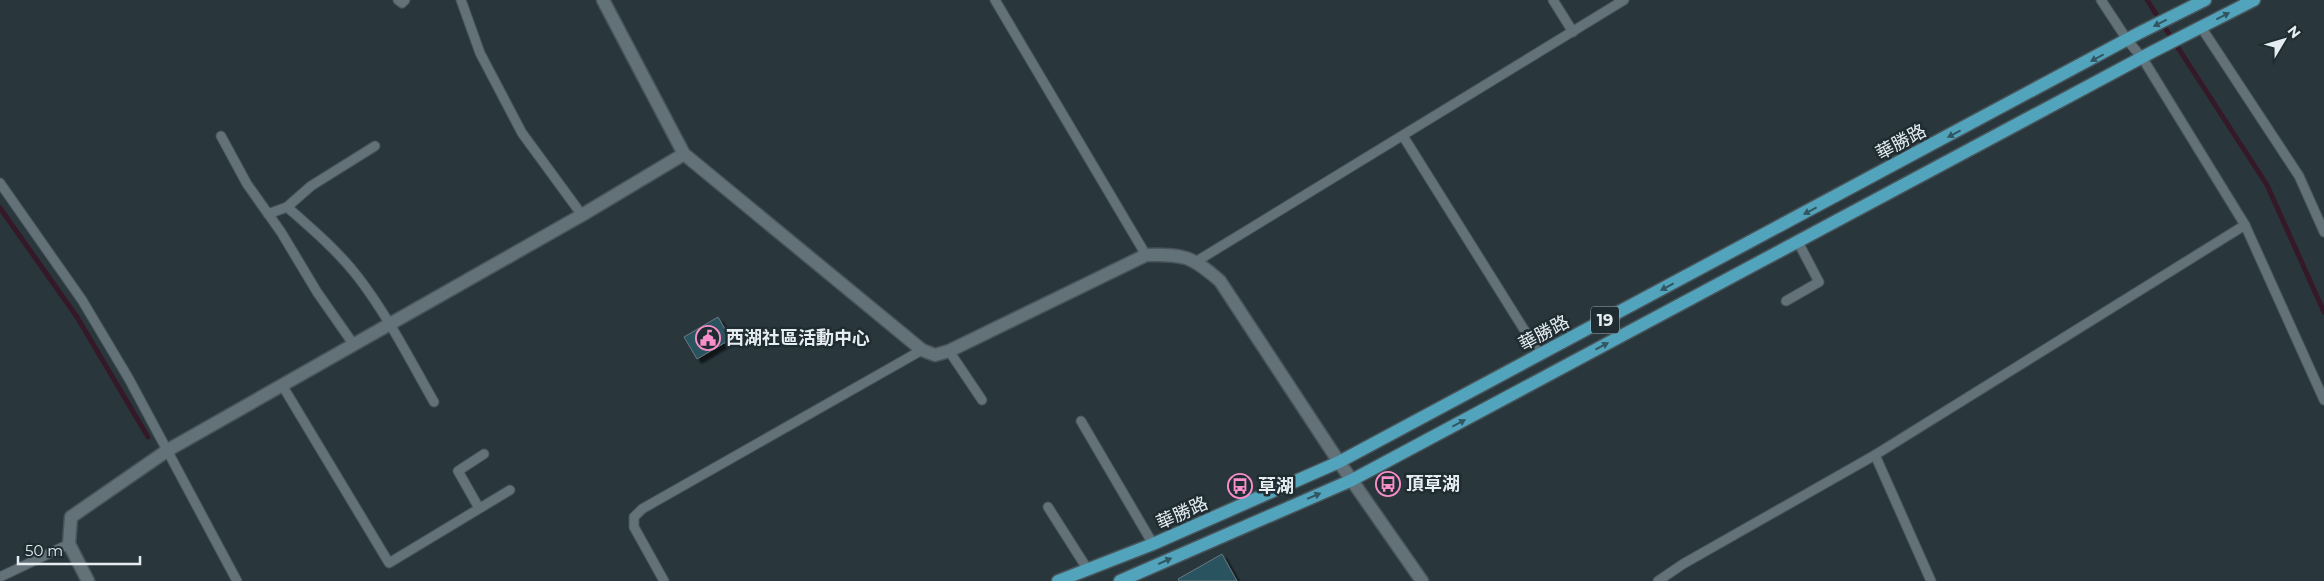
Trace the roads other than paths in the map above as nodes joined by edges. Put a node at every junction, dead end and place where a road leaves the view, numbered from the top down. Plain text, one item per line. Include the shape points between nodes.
1 (398, 0) edge
2 (405, 0) edge
3 (461, 0) edge
4 (603, 0) edge
5 (995, 0) edge
6 (1553, 0) edge
7 (1624, 0) edge
8 (2101, 0) edge
9 (2205, 0) edge
10 (2254, 0) edge
11 (2186, 6) edge
12 (2196, 29) junction
13 (1574, 32) junction
14 (2128, 41) junction
15 (2147, 55) junction
16 (222, 136) dead end
17 (1403, 136) junction
18 (375, 146) dead end
19 (684, 154) junction
20 (0, 183) edge
21 (287, 207) junction
22 (268, 214) junction
23 (582, 215) junction
24 (2245, 225) junction
25 (2324, 232) edge
26 (1798, 242) junction
27 (1146, 255) junction
28 (1197, 261) junction
29 (1786, 301) dead end
30 (389, 324) junction
31 (354, 345) junction
32 (922, 350) junction
33 (949, 351) junction
34 (1540, 355) junction
35 (282, 385) junction
36 (982, 400) dead end
37 (2324, 400) edge
38 (434, 402) dead end
39 (1081, 421) dead end
40 (168, 450) junction
41 (484, 454) dead end
42 (1875, 455) junction
43 (1339, 462) junction
44 (1352, 480) junction
45 (510, 490) dead end
46 (1048, 507) dead end
47 (479, 508) junction
48 (69, 544) junction
49 (1153, 544) junction
50 (1088, 570) junction
51 (0, 577) edge
52 (85, 580) edge
53 (237, 581) edge
54 (664, 581) edge
55 (1058, 581) edge
56 (1120, 581) edge
57 (1422, 581) edge
58 (1658, 581) edge
59 (1931, 581) edge

1 - 2 lane via 402,3
3 - 23 lane via 480,53 522,133
4 - 19 street
5 - 27 lane
6 - 13 lane
7 - 13 lane
8 - 14 lane
9 - 11 main road, 19
12 -> 10 main road, 19
11 -> 14 main road, 華勝路 / 19
12 - 15 main road, 19
12 - 25 lane via 2298,176
13 - 17 lane
14 - 15 lane
14 -> 34 main road, 華勝路 / 19
15 - 24 lane
15 - 26 main road, 19
16 - 22 lane via 246,184
17 - 28 lane
17 - 34 lane
18 - 21 lane via 311,186
19 - 23 street
19 - 32 street
20 - 40 lane via 82,300
21 - 22 lane
21 - 30 lane via 316,232 358,277
22 - 31 lane
23 - 30 street
24 - 37 lane
24 - 42 lane
26 - 29 lane via 1819,282
44 -> 26 main road, 19
27 - 28 street via 1171,254
27 - 33 street
28 - 43 street via 1220,282
30 - 31 street
30 - 38 lane
31 - 35 street
32 - 33 street via 935,355
32 - 54 lane via 642,509 634,517 634,528
33 - 36 lane
34 - 43 main road, 華勝路 / 19
35 - 40 street
35 - 47 lane via 389,563
39 - 49 lane
40 - 48 street via 72,517
40 - 53 lane
41 - 47 lane via 458,471
42 - 58 lane
42 - 59 lane
43 - 44 street
43 - 49 main road, 華勝路 / 19
56 -> 44 main road, 19
44 - 57 street
45 - 47 lane
46 - 50 lane
48 - 51 lane
48 - 52 street
49 - 50 main road, 華勝路 / 19
50 - 55 main road, 華勝路 / 19

